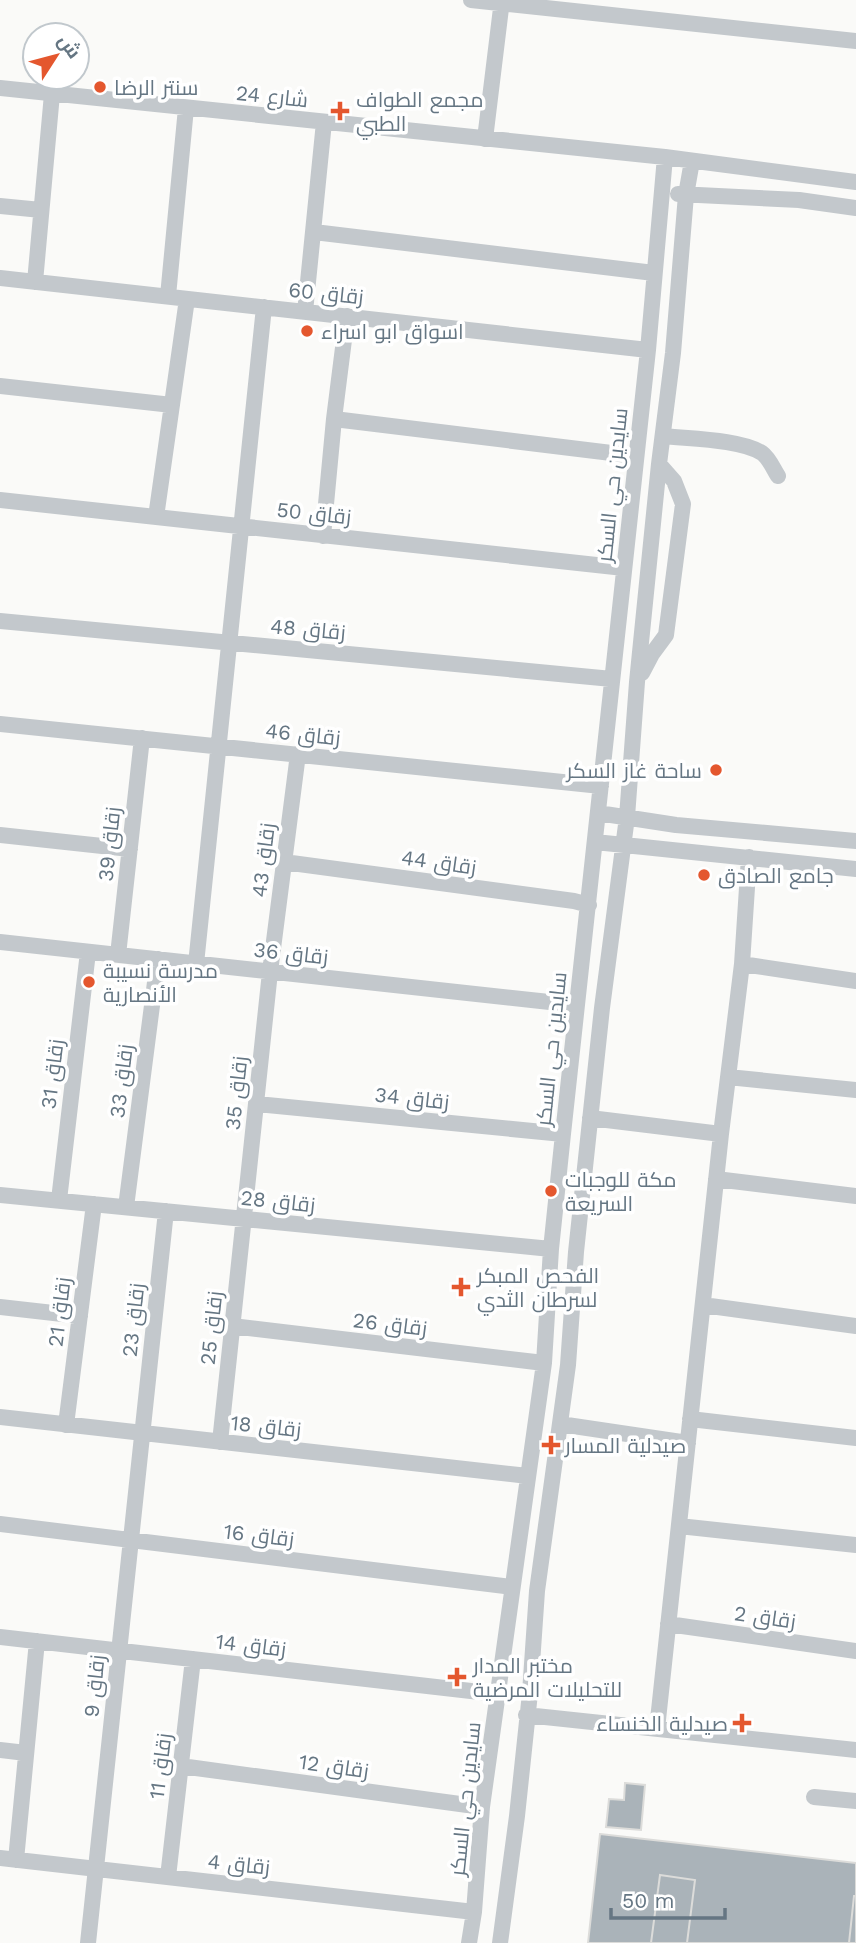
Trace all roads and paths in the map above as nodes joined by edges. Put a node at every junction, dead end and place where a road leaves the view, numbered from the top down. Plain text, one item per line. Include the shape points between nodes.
1 (471, 0) edge
2 (502, 2) edge
3 (580, 6) edge
4 (856, 41) edge
5 (0, 88) edge
6 (51, 94) junction
7 (187, 108) junction
8 (324, 122) junction
9 (485, 139) junction
10 (665, 157) junction
11 (692, 161) junction
12 (856, 182) edge
13 (662, 194) junction
14 (686, 195) junction
15 (0, 206) edge
16 (856, 208) edge
17 (41, 210) junction
18 (314, 232) junction
19 (654, 272) junction
20 (0, 278) edge
21 (35, 282) junction
22 (168, 296) junction
23 (187, 299) junction
24 (264, 307) junction
25 (305, 312) junction
26 (347, 317) junction
27 (648, 350) junction
28 (0, 386) edge
29 (172, 405) junction
30 (334, 419) junction
31 (663, 436) junction
32 (636, 456) junction
33 (659, 464) junction
34 (778, 476) dead end
35 (0, 500) edge
36 (156, 517) junction
37 (240, 526) junction
38 (323, 536) junction
39 (624, 568) junction
40 (0, 621) edge
41 (229, 643) junction
42 (612, 679) junction
43 (637, 682) junction
44 (0, 723) edge
45 (142, 738) junction
46 (219, 746) junction
47 (298, 754) junction
48 (601, 786) junction
49 (598, 813) junction
50 (627, 817) junction
51 (0, 835) edge
52 (856, 841) edge
53 (595, 842) junction
54 (623, 843) junction
55 (130, 849) junction
56 (749, 857) junction
57 (284, 862) junction
58 (856, 869) edge
59 (589, 905) junction
60 (0, 942) edge
61 (88, 952) junction
62 (118, 955) junction
63 (158, 959) junction
64 (196, 964) junction
65 (742, 964) junction
66 (270, 972) junction
67 (856, 981) edge
68 (577, 1005) junction
69 (728, 1077) junction
70 (856, 1090) edge
71 (257, 1104) junction
72 (590, 1118) junction
73 (563, 1134) junction
74 (721, 1134) junction
75 (716, 1179) junction
76 (0, 1195) edge
77 (856, 1196) edge
78 (58, 1200) junction
79 (94, 1204) junction
80 (126, 1207) junction
81 (166, 1211) junction
82 (243, 1219) junction
83 (551, 1249) junction
84 (703, 1305) junction
85 (0, 1307) edge
86 (80, 1317) junction
87 (232, 1326) junction
88 (856, 1326) edge
89 (544, 1363) junction
90 (0, 1417) edge
91 (690, 1419) junction
92 (66, 1424) junction
93 (560, 1424) junction
94 (142, 1433) junction
95 (856, 1438) edge
96 (220, 1442) junction
97 (688, 1443) junction
98 (528, 1476) junction
99 (0, 1524) edge
100 (679, 1526) junction
101 (130, 1540) junction
102 (856, 1545) edge
103 (512, 1587) junction
104 (668, 1624) junction
105 (0, 1637) edge
106 (37, 1641) junction
107 (118, 1651) junction
108 (856, 1651) edge
109 (193, 1659) junction
110 (496, 1694) junction
111 (526, 1716) junction
112 (657, 1729) junction
113 (0, 1750) edge
114 (856, 1750) edge
115 (26, 1753) junction
116 (181, 1766) junction
117 (814, 1797) dead end
118 (856, 1801) edge
119 (482, 1807) junction
120 (8, 1859) edge
121 (96, 1869) junction
122 (168, 1877) junction
123 (474, 1912) junction
124 (88, 1943) edge
125 (469, 1943) edge
126 (500, 1943) edge

1 - 2 street
2 - 3 street
2 - 9 street
3 - 4 street
5 - 6 street, شارع 24
6 - 7 street, شارع 24
6 - 17 street
7 - 8 street, شارع 24
7 - 22 street
8 - 9 street, شارع 24
8 - 18 street
9 - 10 street, شارع 24
10 - 11 street, شارع 24
10 - 13 street, سايدين حي السكر
11 - 12 street, شارع 24
11 - 14 street
13 - 14 street
13 - 19 street, سايدين حي السكر
14 - 16 street via 799,200
14 - 31 street
15 - 17 street
17 - 21 street
18 - 19 street
18 - 25 street
19 - 27 street, سايدين حي السكر
20 - 21 street, زقاق 60
21 - 22 street, زقاق 60
22 - 23 street, زقاق 60
23 - 24 street, زقاق 60
23 - 29 street
24 - 25 street, زقاق 60
24 - 37 street
25 - 26 street, زقاق 60
26 - 27 street, زقاق 60
26 - 30 street
27 - 32 street, سايدين حي السكر
28 - 29 street
29 - 36 street
30 - 32 street
30 - 38 street
31 - 33 street
31 - 34 street via 744,446 763,453
32 - 39 street, سايدين حي السكر
33 - 43 street
33 - 43 street via 674,481 683,504 666,635
35 - 36 street, زقاق 50
36 - 37 street, زقاق 50
37 - 38 street, زقاق 50
37 - 41 street
38 - 39 street, زقاق 50
39 - 42 street, سايدين حي السكر
40 - 41 street, زقاق 48
41 - 42 street, زقاق 48
41 - 46 street
42 - 48 street, سايدين حي السكر
43 - 50 street
44 - 45 street, زقاق 46
45 - 46 street, زقاق 46
45 - 55 street, زقاق 39
46 - 47 street, زقاق 46
46 - 64 street
47 - 48 street, زقاق 46
47 - 57 street, زقاق 43
48 - 49 street, سايدين حي السكر
49 - 50 street
49 - 53 street, سايدين حي السكر
50 - 52 street
50 - 54 street
51 - 55 street
53 - 54 street
53 - 59 street, سايدين حي السكر
54 - 56 street
54 - 72 street
55 - 62 street, زقاق 39
56 - 58 street
56 - 65 street
57 - 59 street, زقاق 44
57 - 66 street, زقاق 43
59 - 68 street, سايدين حي السكر
60 - 61 street, زقاق 36
61 - 62 street, زقاق 36
61 - 78 street, زقاق 31
62 - 63 street, زقاق 36
63 - 64 street, زقاق 36
63 - 80 street, زقاق 33
64 - 66 street, زقاق 36
65 - 67 street
65 - 69 street
66 - 68 street, زقاق 36
66 - 71 street, زقاق 35
68 - 73 street, سايدين حي السكر
69 - 70 street
69 - 74 street
71 - 73 street, زقاق 34
71 - 82 street, زقاق 35
72 - 74 street
72 - 93 street
73 - 83 street, سايدين حي السكر
74 - 75 street
75 - 77 street
75 - 84 street
76 - 78 street, زقاق 28
78 - 79 street, زقاق 28
79 - 80 street, زقاق 28
79 - 86 street, زقاق 21
80 - 81 street, زقاق 28
81 - 82 street, زقاق 28
81 - 94 street, زقاق 23
82 - 83 street, زقاق 28
82 - 87 street, زقاق 25
83 - 89 street, سايدين حي السكر
84 - 88 street
84 - 91 street
85 - 86 street
86 - 92 street, زقاق 21
87 - 89 street, زقاق 26
87 - 96 street, زقاق 25
89 - 98 street, سايدين حي السكر
90 - 92 street, زقاق 18
91 - 95 street
91 - 97 street
92 - 94 street, زقاق 18
93 - 97 street
93 - 111 street via 537,1591
94 - 96 street, زقاق 18
94 - 101 street, زقاق 9
96 - 98 street, زقاق 18
97 - 100 street
98 - 103 street, سايدين حي السكر
99 - 101 street, زقاق 16
100 - 102 street
100 - 104 street
101 - 103 street, زقاق 16
101 - 107 street, زقاق 9
103 - 110 street, سايدين حي السكر
104 - 108 street, زقاق 2
104 - 112 street
105 - 106 street, زقاق 14
106 - 107 street, زقاق 14
106 - 115 street
107 - 109 street, زقاق 14
107 - 121 street, زقاق 9
109 - 110 street, زقاق 14
109 - 116 street, زقاق 11
110 - 119 street, سايدين حي السكر
111 - 112 street
111 - 126 street
112 - 114 street
113 - 115 street
115 - 120 street
116 - 119 street, زقاق 12
116 - 122 street, زقاق 11
117 - 118 street
119 - 123 street, سايدين حي السكر
120 - 121 street, زقاق 4
121 - 122 street, زقاق 4
121 - 124 street, زقاق 9
122 - 123 street, زقاق 4
123 - 125 street, سايدين حي السكر

